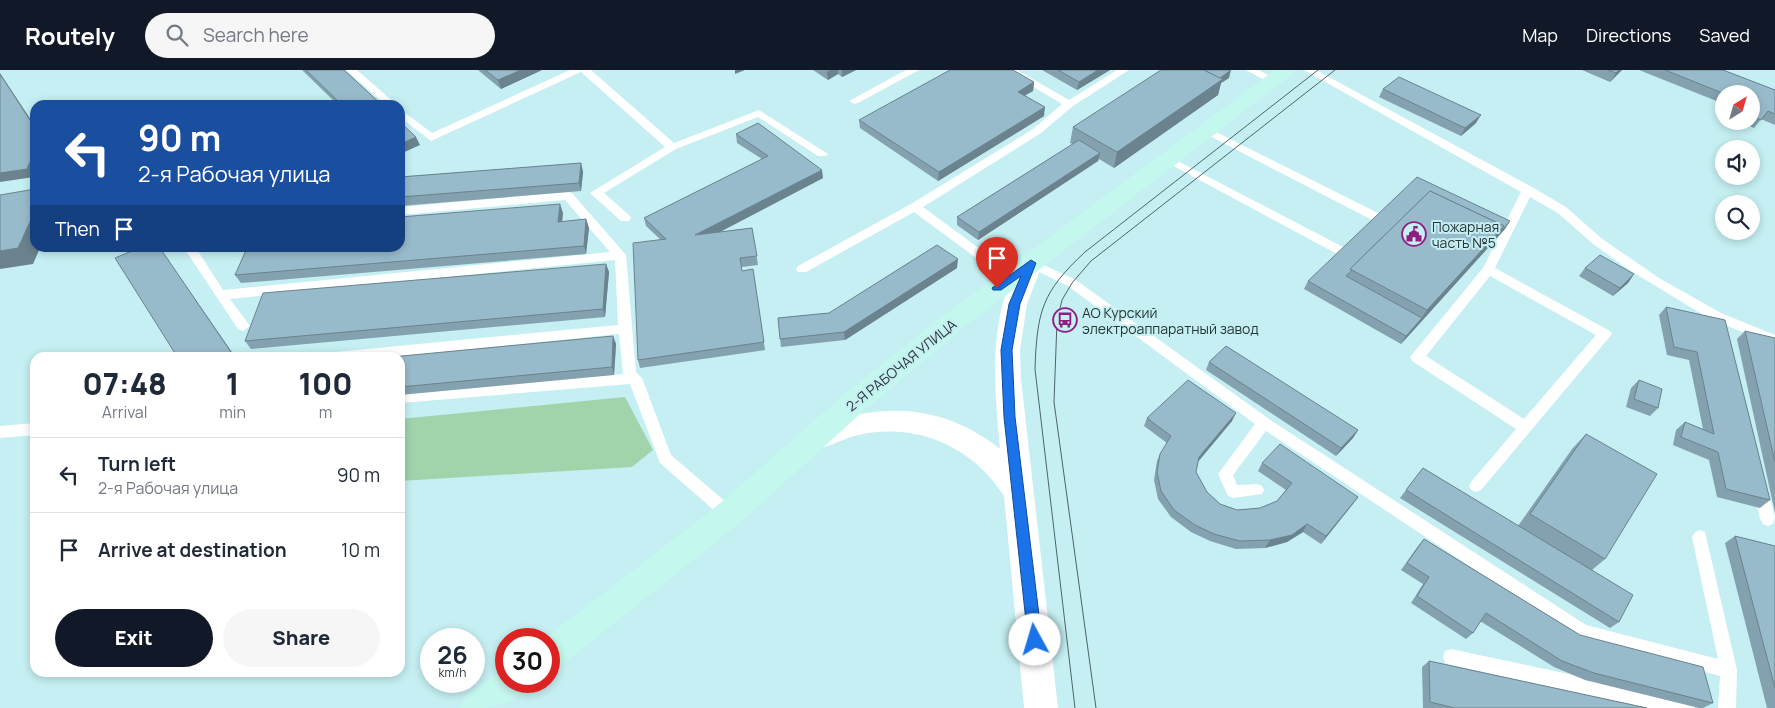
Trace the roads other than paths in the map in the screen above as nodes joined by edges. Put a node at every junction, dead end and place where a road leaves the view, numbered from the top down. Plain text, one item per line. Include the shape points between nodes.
1 (351, 70) edge
2 (578, 70) edge
3 (585, 70) edge
4 (914, 70) edge
5 (1010, 70) edge
6 (1124, 70) edge
7 (1310, 70) edge
8 (1271, 74) edge
9 (386, 100) edge
10 (854, 101) dead end
11 (1069, 104) junction
12 (405, 116) edge
13 (1208, 131) junction
14 (672, 147) junction
15 (822, 154) dead end
16 (1170, 160) junction
17 (1528, 190) junction
18 (915, 207) junction
19 (405, 211) edge
20 (625, 218) dead end
21 (1378, 218) edge
22 (193, 252) edge
23 (1343, 252) edge
24 (620, 255) junction
25 (802, 269) dead end
26 (1021, 270) junction
27 (1488, 270) junction
28 (220, 295) junction
29 (1716, 316) junction
30 (243, 326) dead end
31 (625, 329) junction
32 (1775, 340) edge
33 (1723, 345) edge
34 (387, 352) edge
35 (635, 378) junction
36 (405, 398) edge
37 (1264, 423) junction
38 (1526, 428) junction
39 (30, 429) edge
40 (0, 432) edge
41 (811, 440) junction
42 (1758, 480) edge
43 (1476, 486) dead end
44 (1257, 490) dead end
45 (1020, 494) junction
46 (729, 514) junction
47 (1768, 519) dead end
48 (1700, 537) dead end
49 (560, 646) edge
50 (1450, 657) dead end
51 (1730, 670) junction
52 (497, 693) edge
53 (477, 708) edge
54 (1041, 708) edge
55 (1686, 708) edge
56 (1727, 708) edge

1 - 9 lane
2 - 12 lane via 431,138
3 - 14 lane
4 - 10 lane
5 - 11 lane
6 - 11 lane
7 - 17 lane
8 - 13 main road, 2-Я РАБОЧАЯ УЛИЦА
11 - 18 lane via 1037,131
13 - 16 main road, 2-Я РАБОЧАЯ УЛИЦА
13 - 21 lane
14 - 15 lane via 759,113
14 - 20 lane via 596,193
16 - 23 lane
16 - 26 main road, 2-Я РАБОЧАЯ УЛИЦА
17 - 27 lane
17 - 29 lane via 1562,210 1585,232 1680,297
18 - 25 lane
18 - 26 lane
19 - 24 lane via 568,196
22 - 28 lane
24 - 28 lane
24 - 31 lane
26 - 37 lane via 1060,276
26 - 41 main road, 2-Я РАБОЧАЯ УЛИЦА
26 - 45 street via 1006,350 1010,417
27 - 38 lane via 1417,357
27 - 38 lane via 1605,334
28 - 30 lane
29 - 32 lane
29 - 33 lane
31 - 34 lane
31 - 35 lane via 630,375
35 - 36 lane
35 - 46 lane via 665,459
37 - 44 lane via 1225,474 1233,492
37 - 51 lane via 1582,632
38 - 43 lane
39 - 40 lane
41 - 45 street via 857,424 887,420 929,424 984,452
41 - 46 main road, 2-Я РАБОЧАЯ УЛИЦА
42 - 47 lane
45 - 54 street
46 - 49 main road, 2-Я РАБОЧАЯ УЛИЦА
48 - 51 lane
50 - 55 lane
51 - 56 lane
52 - 53 main road

